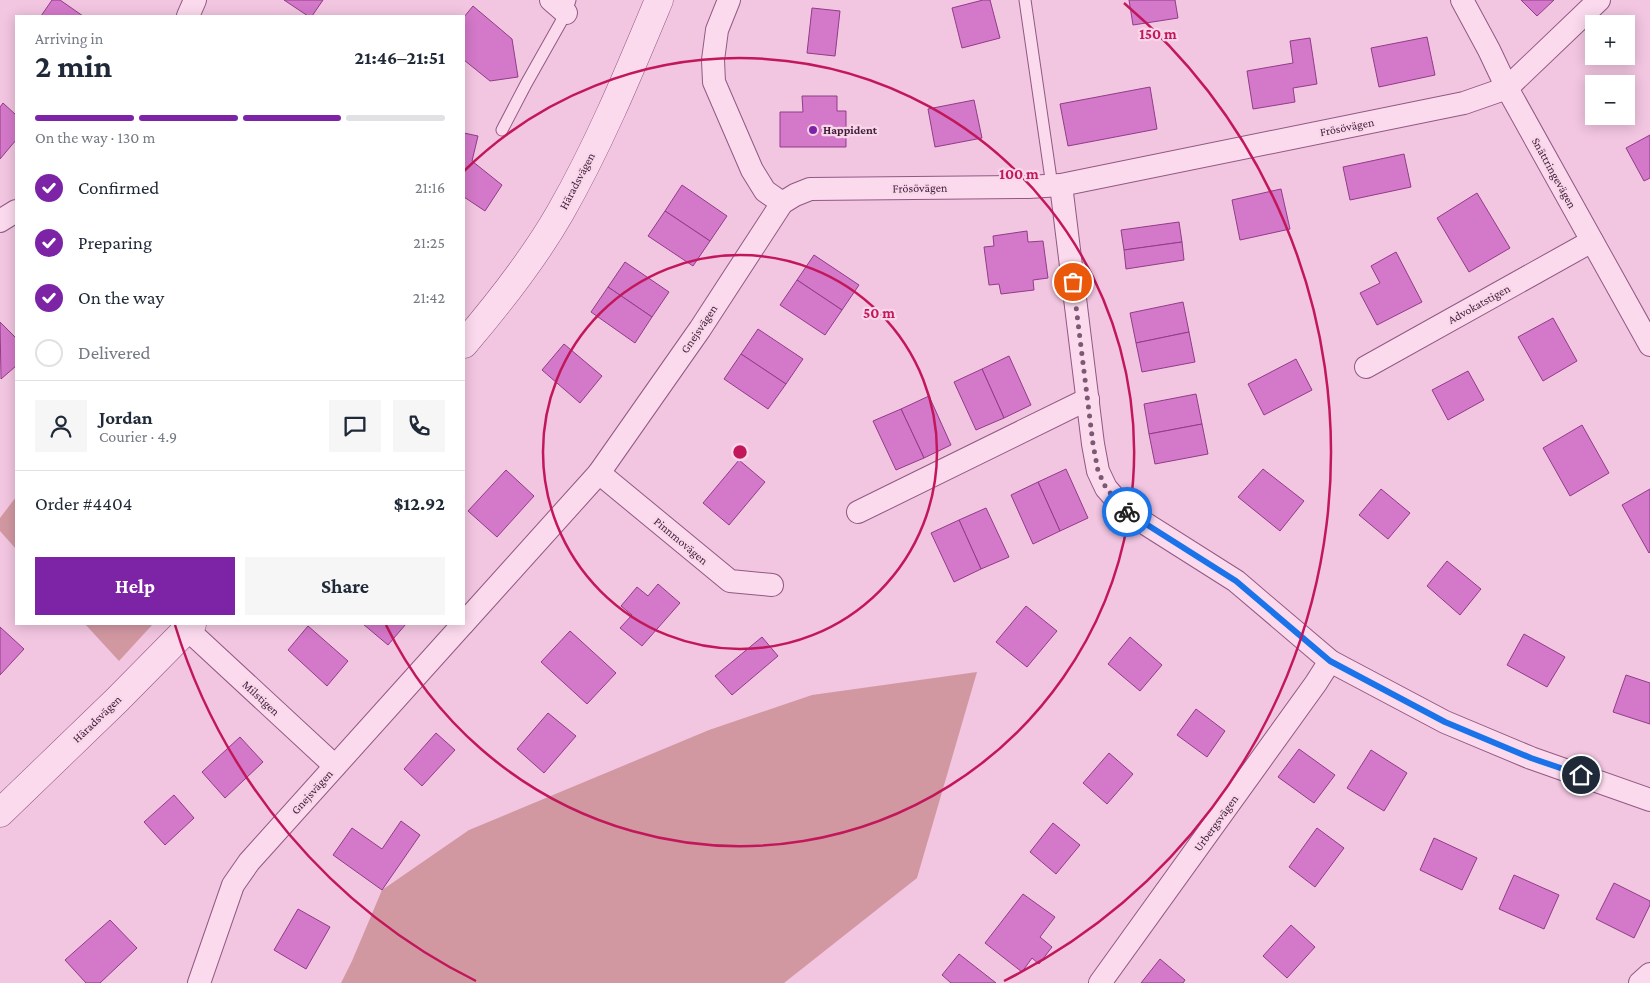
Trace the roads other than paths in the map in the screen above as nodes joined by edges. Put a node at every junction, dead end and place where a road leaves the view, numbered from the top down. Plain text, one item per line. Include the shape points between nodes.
1 (195, 0) edge
2 (659, 0) edge
3 (730, 0) edge
4 (1025, 0) edge
5 (1462, 0) edge
6 (1599, 0) edge
7 (562, 4) edge
8 (188, 15) edge
9 (1507, 88) junction
10 (502, 130) dead end
11 (1056, 185) junction
12 (782, 203) junction
13 (15, 212) edge
14 (0, 222) edge
15 (1592, 241) junction
16 (465, 343) edge
17 (1650, 345) edge
18 (1366, 367) dead end
19 (1088, 399) junction
20 (599, 473) junction
21 (858, 512) dead end
22 (772, 585) dead end
23 (465, 621) edge
24 (461, 625) edge
25 (190, 626) edge
26 (1330, 661) junction
27 (335, 766) junction
28 (1650, 800) edge
29 (0, 813) edge
30 (1650, 974) edge
31 (199, 983) edge
32 (1100, 983) edge
33 (1640, 983) edge

1 - 8 street
2 - 16 street, Häradsvägen via 598,140 559,214 502,300
3 - 12 street via 717,30 714,82 752,170 765,191
4 - 11 lane
5 - 9 street, Snättringevägen
6 - 9 street, Frösövägen
7 - 10 lane
9 - 11 street, Frösövägen via 1464,103
9 - 15 street, Snättringevägen
11 - 12 street, Frösövägen via 810,189
11 - 19 street
12 - 20 street, Gnejsvägen via 700,329
13 - 14 street
15 - 17 street, Snättringevägen
15 - 18 street, Advokatstigen
19 - 21 street
19 - 26 street via 1098,471 1106,488 1127,512 1236,581
20 - 22 street, Pinnmovägen via 730,582
20 - 23 street, Gnejsvägen
24 - 27 street, Gnejsvägen
25 - 27 street, Milstigen
25 - 29 street, Häradsvägen
26 - 28 street via 1445,722 1531,758
26 - 32 street, Urbergsvägen
27 - 31 street, Gnejsvägen via 233,885
30 - 33 street

